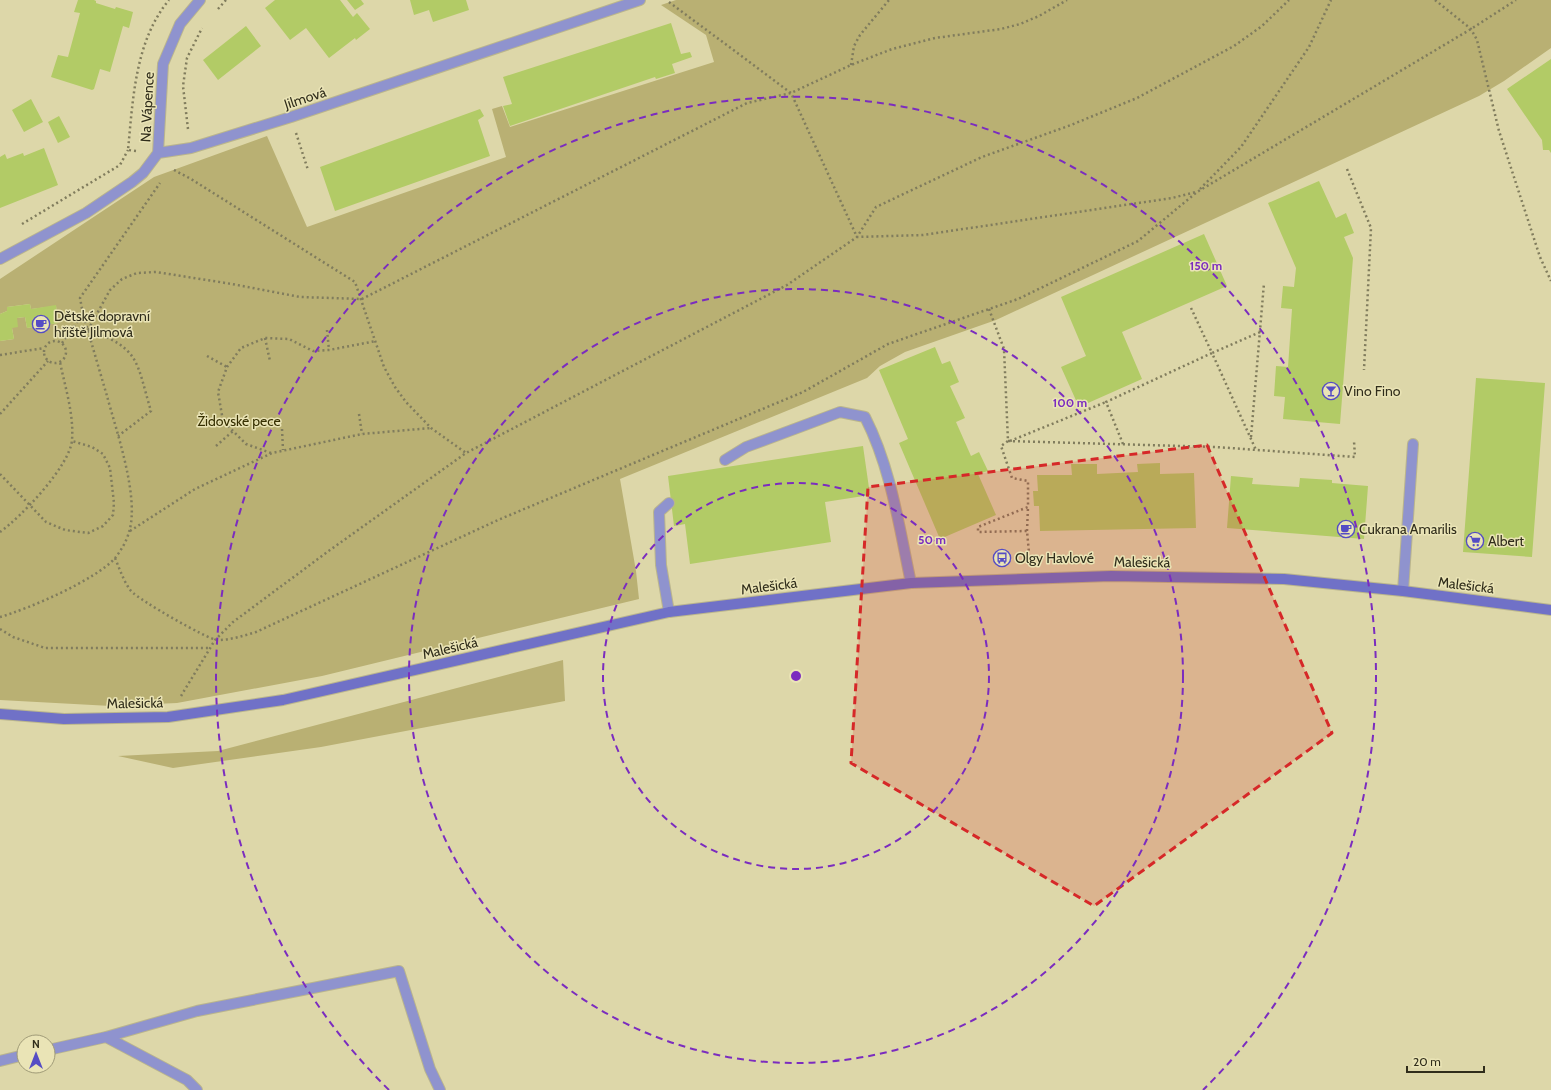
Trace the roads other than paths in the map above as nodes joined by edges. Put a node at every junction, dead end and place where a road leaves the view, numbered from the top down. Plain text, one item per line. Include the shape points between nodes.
1 (200, 0) edge
2 (640, 0) edge
3 (158, 153) junction
4 (0, 259) edge
5 (1412, 444) dead end
6 (725, 460) dead end
7 (669, 503) dead end
8 (911, 583) junction
9 (1403, 591) junction
10 (1551, 610) edge
11 (669, 612) junction
12 (0, 714) edge
13 (106, 1037) junction
14 (56, 1048) edge
15 (16, 1058) edge
16 (0, 1061) edge
17 (197, 1090) edge
18 (440, 1090) edge

1 - 3 street, Na Vápence via 180,24 163,64
2 - 3 street, Jilmová via 292,117 191,148
3 - 4 street via 143,173 132,182 86,212
5 - 9 street
6 - 8 street via 746,447 840,412 865,417 892,489
7 - 11 street via 659,512 661,565
8 - 9 street, Malešická via 1119,576 1284,579
8 - 11 street, Malešická
9 - 10 street, Malešická
11 - 12 street, Malešická via 283,700 168,717 64,719
13 - 14 street
13 - 17 street via 186,1080
13 - 18 street via 197,1011 399,971 430,1069
15 - 16 street

